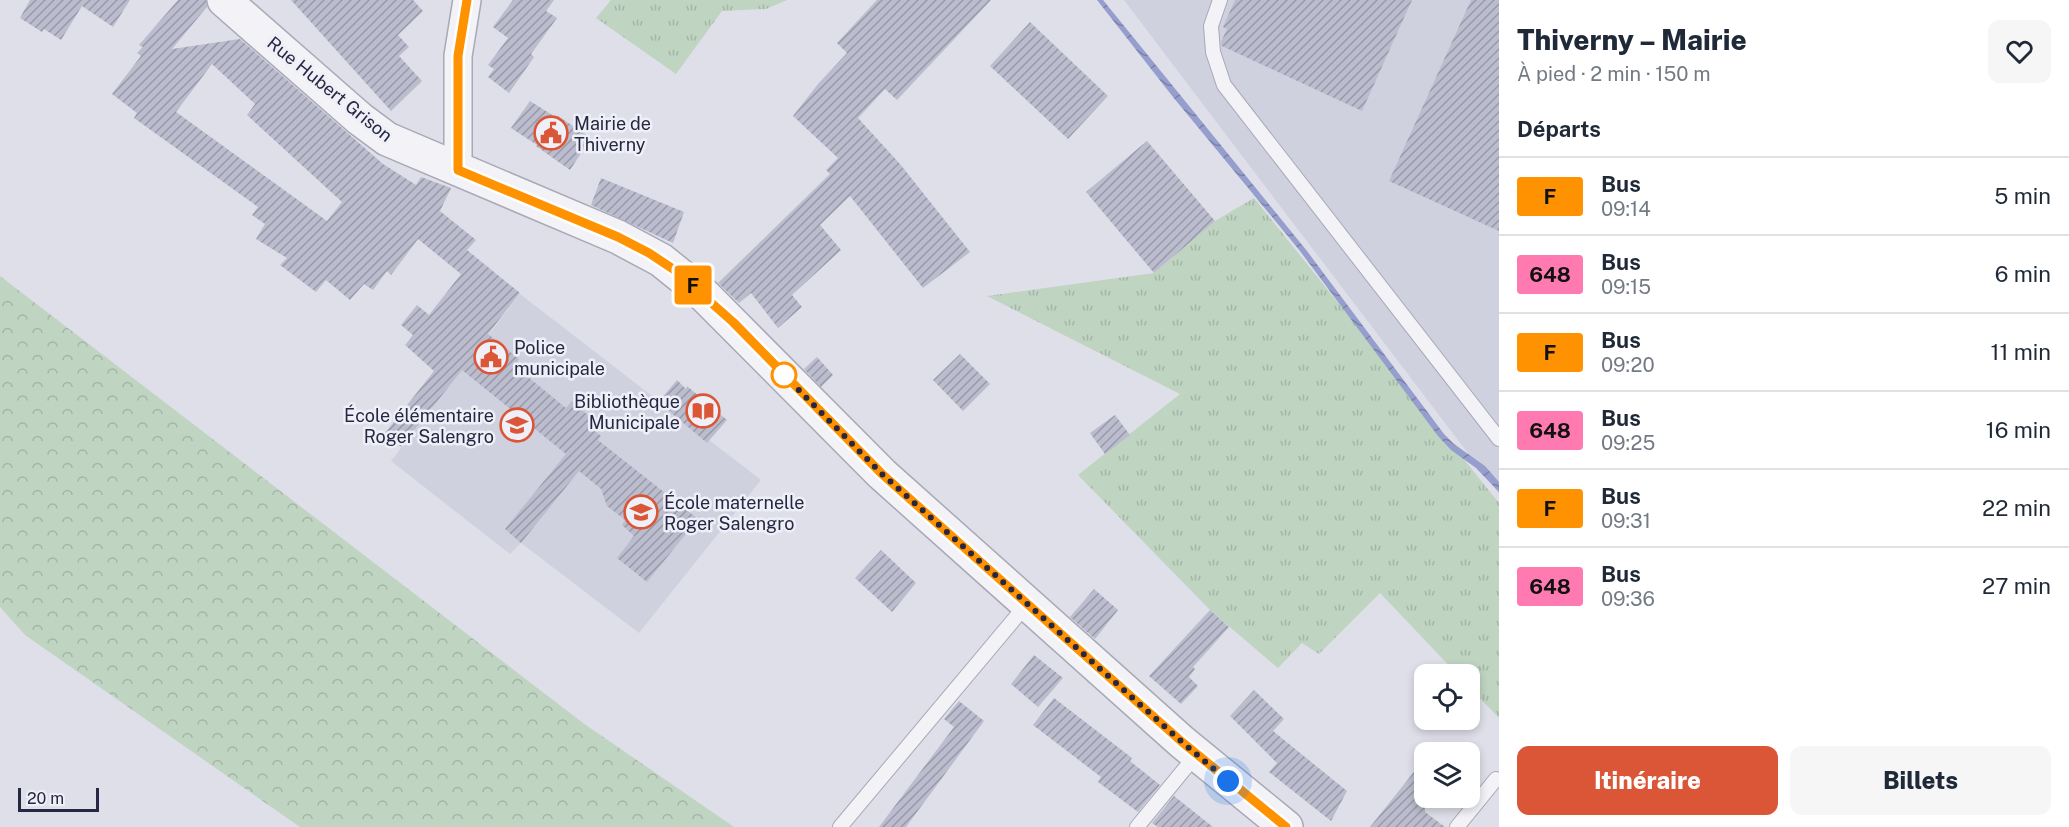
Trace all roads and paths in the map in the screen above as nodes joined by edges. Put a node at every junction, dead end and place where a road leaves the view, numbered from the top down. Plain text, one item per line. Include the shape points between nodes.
1 (224, 0) edge
2 (467, 0) edge
3 (1220, 0) edge
4 (458, 170) junction
5 (1499, 439) edge
6 (1027, 604) junction
7 (1196, 755) junction
8 (1496, 779) dead end
9 (840, 827) edge
10 (1137, 827) edge
11 (1286, 827) edge
12 (1457, 827) edge

1 - 4 street, Rue Hubert Grison via 375,131
2 - 4 street via 458,56
3 - 5 lane via 1211,26 1213,52 1224,85
4 - 6 street, Rue Hubert Grison via 618,237 673,269 733,322 875,468
6 - 7 street, Rue Hubert Grison
6 - 9 lane
7 - 10 lane
7 - 11 street, Rue Hubert Grison
8 - 12 lane

